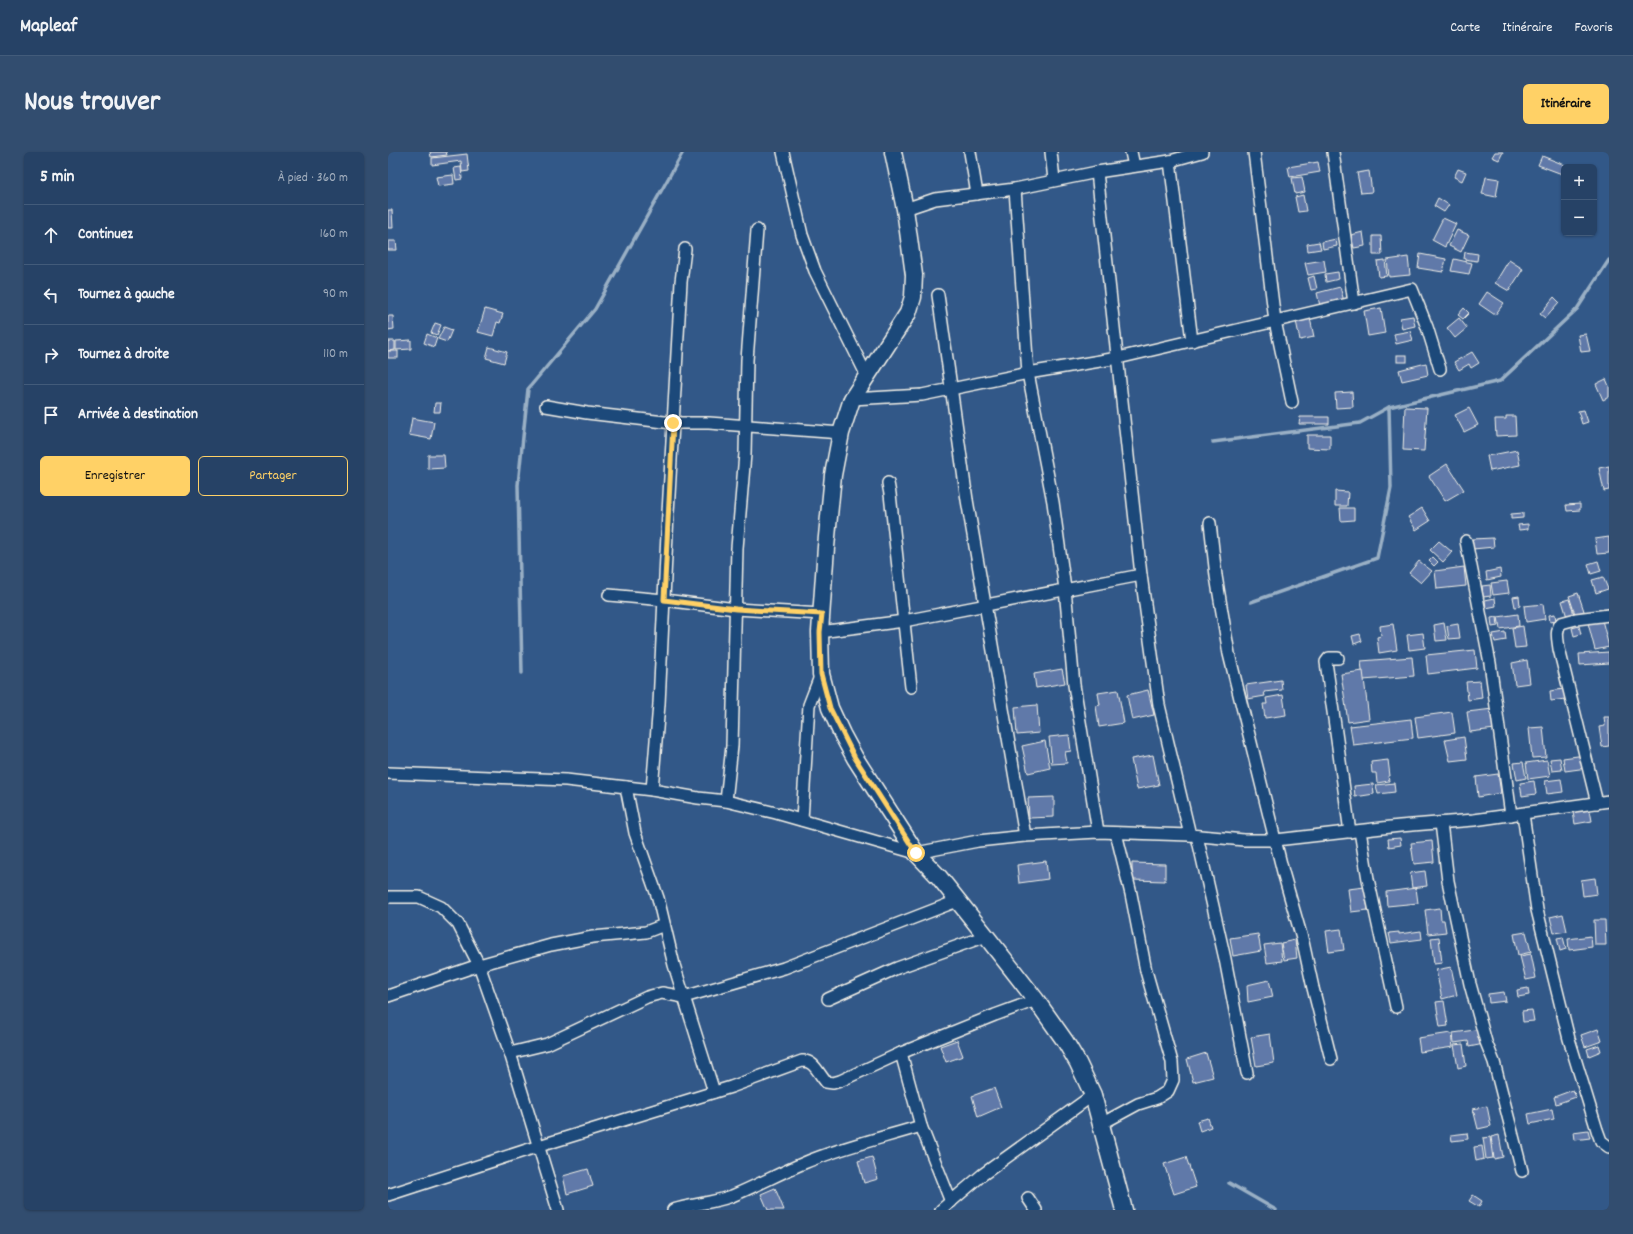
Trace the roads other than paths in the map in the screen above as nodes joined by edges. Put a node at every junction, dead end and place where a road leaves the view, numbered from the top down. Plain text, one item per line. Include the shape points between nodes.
1 (784, 152) edge
2 (893, 152) edge
3 (970, 152) edge
4 (1051, 152) edge
5 (1131, 152) edge
6 (1202, 152) edge
7 (1254, 152) edge
8 (1333, 152) edge
9 (1170, 161) junction
10 (1134, 166) junction
11 (1097, 172) junction
12 (1054, 180) junction
13 (1015, 189) junction
14 (977, 194) junction
15 (905, 210) junction
16 (758, 230) dead end
17 (685, 249) dead end
18 (938, 295) dead end
19 (1354, 303) junction
20 (1275, 321) junction
21 (1192, 340) junction
22 (1118, 358) junction
23 (1440, 369) dead end
24 (1028, 373) junction
25 (867, 376) junction
26 (953, 390) junction
27 (852, 399) junction
28 (1292, 402) dead end
29 (546, 406) dead end
30 (673, 423) junction
31 (746, 426) junction
32 (841, 433) junction
33 (888, 483) dead end
34 (1210, 523) dead end
35 (1466, 541) dead end
36 (1141, 575) junction
37 (1065, 589) junction
38 (609, 596) dead end
39 (664, 600) junction
40 (984, 605) junction
41 (736, 609) junction
42 (822, 614) junction
43 (1609, 615) edge
44 (904, 621) junction
45 (820, 632) junction
46 (1338, 658) dead end
47 (821, 674) junction
48 (911, 687) dead end
49 (388, 773) edge
50 (626, 787) junction
51 (652, 790) junction
52 (726, 801) junction
53 (1609, 801) edge
54 (1597, 803) junction
55 (1523, 814) junction
56 (1511, 815) junction
57 (802, 820) junction
58 (1441, 823) junction
59 (1098, 832) junction
60 (1355, 832) junction
61 (1116, 833) junction
62 (1025, 836) junction
63 (1193, 836) junction
64 (1276, 840) junction
65 (916, 853) junction
66 (388, 897) edge
67 (957, 901) junction
68 (664, 924) junction
69 (986, 936) junction
70 (479, 965) junction
71 (388, 996) edge
72 (684, 997) junction
73 (828, 998) dead end
74 (1036, 1000) junction
75 (1396, 1007) dead end
76 (510, 1053) junction
77 (901, 1053) junction
78 (1331, 1059) dead end
79 (1248, 1073) dead end
80 (714, 1092) junction
81 (1093, 1095) junction
82 (1101, 1124) junction
83 (921, 1126) junction
84 (539, 1146) junction
85 (1609, 1147) edge
86 (1522, 1171) dead end
87 (388, 1195) edge
88 (1028, 1198) dead end
89 (947, 1207) edge
90 (558, 1210) edge
91 (672, 1210) edge
92 (1036, 1210) edge
93 (1124, 1210) edge

1 - 25 street via 802,236 815,271
2 - 15 street
3 - 14 street
4 - 12 street
5 - 10 street
6 - 9 street
7 - 20 street
8 - 19 street
9 - 10 street
9 - 21 street
10 - 11 street
11 - 12 street
11 - 22 street
12 - 13 street
13 - 14 street
13 - 24 street
14 - 15 street via 935,199
15 - 25 street via 914,274 913,297 908,313
16 - 31 street via 747,360
17 - 30 street
18 - 26 street
19 - 20 street
19 - 23 street via 1412,289
20 - 21 street
20 - 28 street
21 - 22 street
22 - 24 street
22 - 36 street
24 - 26 street
24 - 37 street via 1053,502
25 - 27 street
26 - 27 street via 922,395
26 - 40 street
27 - 32 street
29 - 30 street
30 - 31 street
30 - 39 street
31 - 32 street
31 - 41 street via 737,548
32 - 42 street via 833,475
33 - 44 street
34 - 64 street via 1229,654
35 - 56 street via 1490,663
36 - 37 street
36 - 63 street via 1159,704
37 - 40 street
37 - 59 street via 1074,685
38 - 39 street
39 - 41 street
39 - 51 street via 660,704
40 - 44 street
40 - 62 street
41 - 42 street
41 - 52 street via 732,746
42 - 45 street
43 - 54 street via 1561,623 1557,633
44 - 45 street
44 - 48 street
45 - 47 street
46 - 60 street via 1329,658 1326,662
47 - 57 street via 809,705
47 - 65 street via 830,708 842,734
49 - 50 street via 566,780
50 - 51 street
50 - 68 street via 635,833 658,898
51 - 52 street
52 - 57 street
53 - 54 street
54 - 55 street
55 - 56 street
55 - 85 street via 1537,910 1568,1039 1596,1130 1601,1141
56 - 58 street
57 - 65 street
58 - 60 street
58 - 86 street via 1448,881 1470,984 1494,1062
59 - 61 street
59 - 62 street
60 - 64 street
60 - 75 street
61 - 63 street
61 - 82 street via 1146,971 1172,1062 1173,1080 1168,1091 1157,1098 1138,1104
62 - 65 street via 978,841
63 - 64 street
63 - 79 street via 1225,959
64 - 78 street
65 - 67 street
66 - 70 street via 419,897 441,907 458,924
67 - 69 street
67 - 72 street via 784,968
68 - 70 street via 646,932 592,936
68 - 72 street
69 - 73 street via 897,968
69 - 74 street
70 - 71 street
70 - 76 street
72 - 76 street via 662,993 647,997 547,1044
72 - 80 street
74 - 77 street
74 - 81 street via 1065,1041
76 - 84 street
77 - 80 street via 833,1082 826,1082 812,1063 802,1061
77 - 83 street
80 - 84 street
81 - 82 street
81 - 89 street via 982,1175
82 - 93 street
83 - 89 street
83 - 91 street via 805,1162 732,1196
84 - 87 street
84 - 90 street
88 - 92 street

